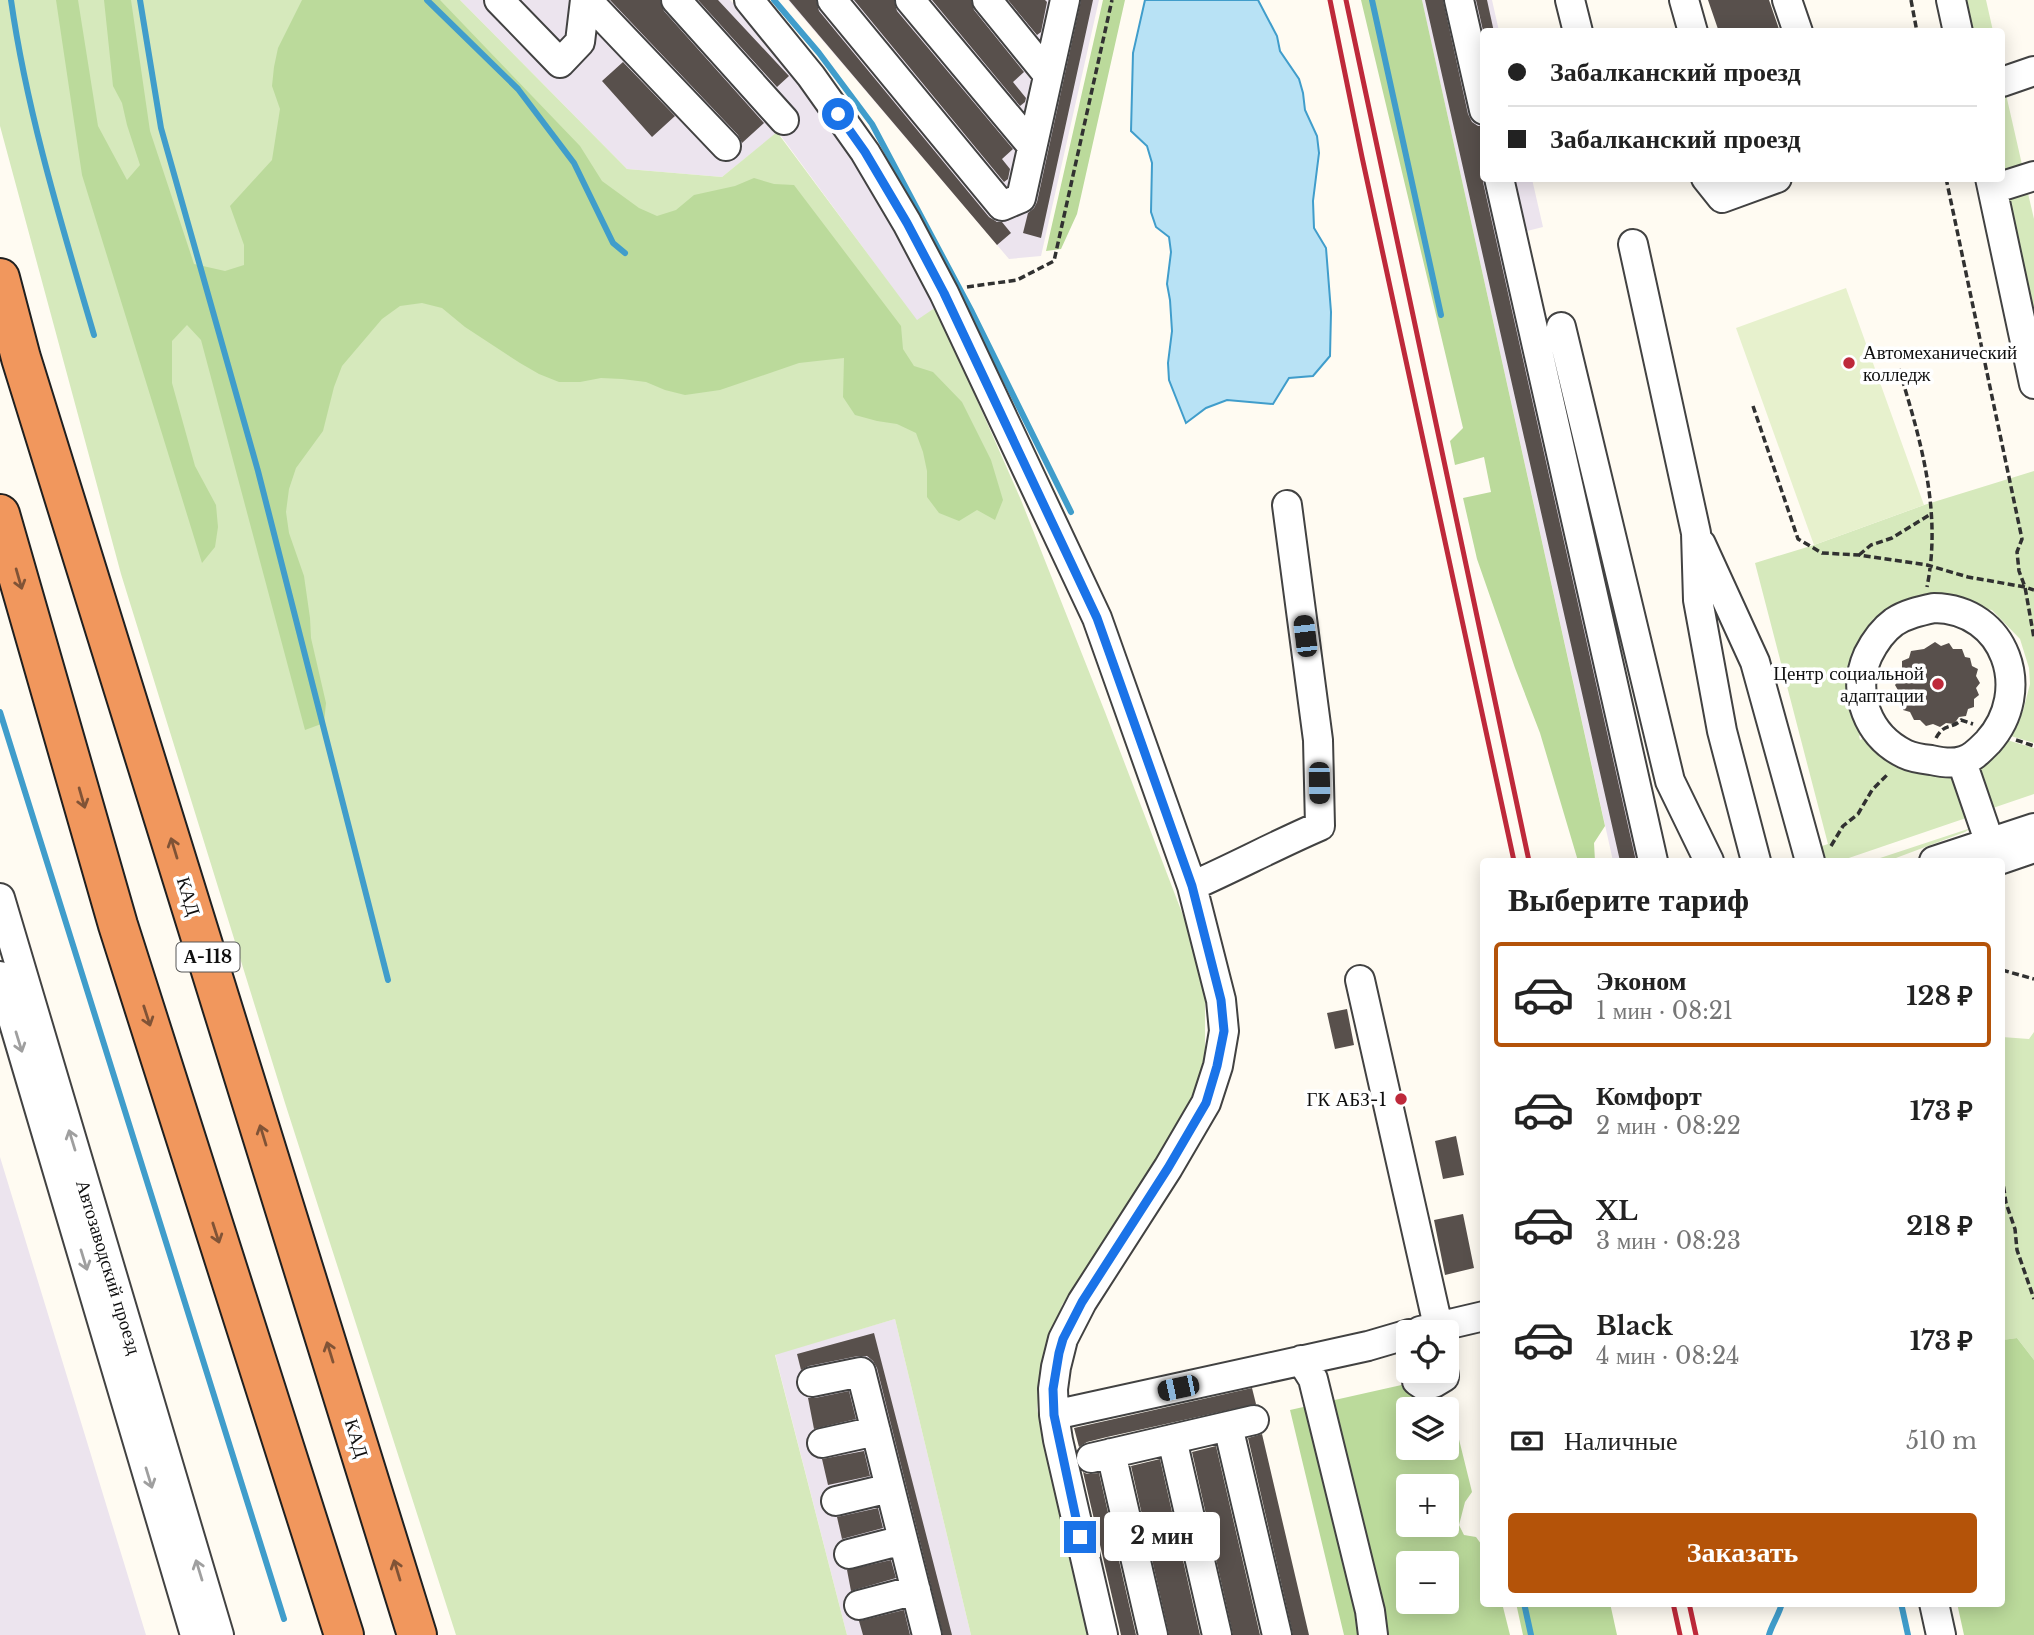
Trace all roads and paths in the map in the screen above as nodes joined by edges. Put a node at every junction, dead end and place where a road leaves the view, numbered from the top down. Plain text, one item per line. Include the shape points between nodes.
1 (499, 0) edge
2 (586, 0) edge
3 (676, 0) edge
4 (749, 0) edge
5 (832, 0) edge
6 (909, 0) edge
7 (987, 0) edge
8 (1112, 0) edge
9 (1459, 0) edge
10 (1570, 0) edge
11 (1684, 0) edge
12 (1787, 0) edge
13 (1910, 0) edge
14 (1951, 0) edge
15 (1061, 3) edge
16 (1577, 28) edge
17 (1692, 28) edge
18 (1797, 28) edge
19 (1916, 28) edge
20 (1957, 28) edge
21 (2034, 71) edge
22 (1048, 75) junction
23 (2005, 81) edge
24 (1480, 92) edge
25 (784, 120) dead end
26 (726, 146) dead end
27 (1032, 146) junction
28 (2034, 176) edge
29 (2005, 181) edge
30 (1500, 182) edge
31 (1709, 182) edge
32 (1766, 182) edge
33 (1947, 182) edge
34 (1991, 184) edge
35 (1633, 244) dead end
36 (0, 278) edge
37 (965, 287) dead end
38 (1561, 327) dead end
39 (1899, 369) dead end
40 (2034, 384) edge
41 (1753, 406) dead end
42 (1287, 505) dead end
43 (0, 514) edge
44 (1931, 514) junction
45 (1696, 533) junction
46 (1859, 555) junction
47 (1931, 567) junction
48 (2025, 587) junction
49 (1927, 588) dead end
50 (2034, 590) edge
51 (2034, 638) edge
52 (1961, 720) dead end
53 (1945, 727) dead end
54 (1907, 755) junction
55 (1962, 762) junction
56 (2032, 843) edge
57 (1994, 855) edge
58 (1652, 858) edge
59 (1708, 858) edge
60 (1755, 858) edge
61 (1809, 858) edge
62 (1815, 858) edge
63 (1964, 858) edge
64 (1192, 886) junction
65 (0, 898) edge
66 (2005, 971) edge
67 (0, 976) edge
68 (2034, 979) edge
69 (1360, 980) dead end
70 (2005, 1196) edge
71 (2034, 1299) edge
72 (1480, 1317) edge
73 (1429, 1320) edge
74 (1459, 1323) edge
75 (1396, 1338) edge
76 (1301, 1360) junction
77 (812, 1382) dead end
78 (1054, 1415) junction
79 (876, 1431) junction
80 (1172, 1439) junction
81 (822, 1443) dead end
82 (890, 1488) junction
83 (836, 1500) dead end
84 (903, 1540) junction
85 (849, 1554) dead end
86 (916, 1590) junction
87 (859, 1605) dead end
88 (1935, 1607) edge
89 (340, 1632) edge
90 (195, 1635) edge
91 (219, 1635) edge
92 (418, 1635) edge
93 (927, 1635) edge
94 (1103, 1635) edge
95 (1153, 1635) edge
96 (1217, 1635) edge
97 (1277, 1635) edge
98 (1373, 1635) edge
99 (1941, 1635) edge

1 - 2 street via 561,63 580,42
2 - 26 street
3 - 25 street
4 - 64 street via 865,152 944,293 1097,618
5 - 27 street via 1002,206 1021,198
6 - 27 street
7 - 22 street
8 - 37 path via 1054,261 1017,279
9 - 24 street
10 - 16 street
11 - 17 street
12 - 18 street
13 - 19 path
14 - 20 street
15 - 22 street
21 - 23 street
22 - 27 street
28 - 29 street
30 - 58 street
31 - 32 street via 1722,198
33 - 48 path via 2022,539 2017,552
34 - 40 street
35 - 45 street
92 -> 36 highway, КАД / А-118
38 - 59 street via 1670,781
39 - 44 path via 1920,439
41 - 46 path via 1798,538 1822,553
42 - 64 street via 1318,740 1320,826
43 -> 89 highway via 118,925
44 - 46 path
44 - 47 path
45 - 60 street via 1698,600 1722,731
45 - 61 street via 1755,662
46 - 47 path
47 - 48 path
47 - 49 path
48 - 50 path
48 - 51 path
52 - 53 path
54 - 55 street
54 - 55 street via 1883,738 1869,720 1861,694 1863,668 1874,645 1894,623 1917,611 1945,608 1968,616 1995,637 2006,653 2013,684 2004,723
54 - 62 path via 1872,790 1834,843
55 - 57 street
56 - 57 street
57 - 63 street
64 - 78 street via 1221,1000 1224,1031 1217,1066 1206,1103 1063,1339 1053,1389
91 -> 65 street, Автозаводский проезд
66 - 68 path
67 -> 90 street, Автозаводский проезд
69 - 73 street
70 - 71 path
72 - 74 street
75 - 76 street
76 - 78 street
76 - 98 street via 1313,1379
77 - 79 street via 861,1371
78 - 94 street
79 - 81 street
79 - 82 street
80 - 95 street via 1101,1456
80 - 96 street
80 - 97 street via 1241,1423
82 - 83 street
82 - 84 street
84 - 85 street
84 - 86 street
86 - 87 street
86 - 93 street
88 - 99 street

